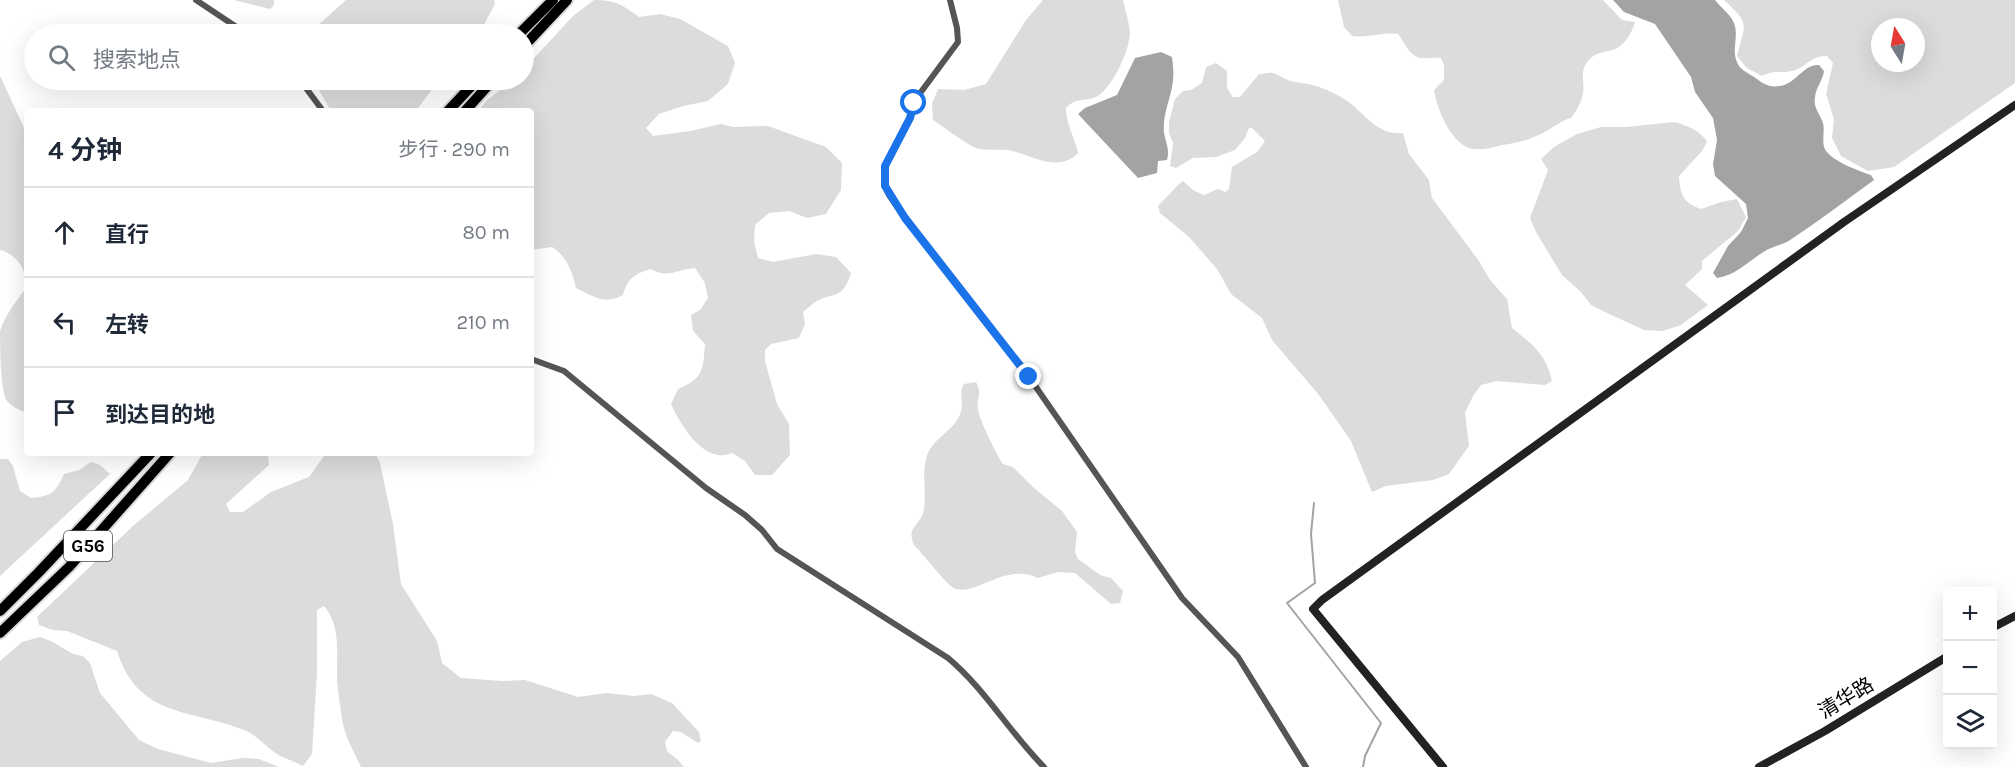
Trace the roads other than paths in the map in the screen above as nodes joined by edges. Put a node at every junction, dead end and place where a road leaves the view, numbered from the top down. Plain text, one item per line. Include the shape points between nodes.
1 (196, 0) edge
2 (553, 0) edge
3 (567, 0) edge
4 (950, 0) edge
5 (232, 24) edge
6 (529, 24) edge
7 (534, 35) edge
8 (307, 90) edge
9 (468, 90) edge
10 (484, 90) edge
11 (2015, 105) edge
12 (321, 108) edge
13 (451, 108) edge
14 (468, 108) edge
15 (534, 360) edge
16 (148, 456) edge
17 (167, 456) edge
18 (0, 611) edge
19 (2015, 616) edge
20 (1997, 625) edge
21 (0, 633) edge
22 (1943, 658) edge
23 (1044, 767) edge
24 (1306, 767) edge
25 (1443, 767) edge
26 (1759, 767) edge

1 - 5 street
2 - 6 highway
3 - 7 highway
4 - 24 street via 958,42 918,96 887,160 884,174 890,195 1029,377 1182,598 1238,657
8 - 12 street
9 - 13 highway
10 - 14 highway
11 - 25 street via 1844,222 1313,609
15 - 23 street via 564,370 706,488 745,515 777,549 948,658 963,670
16 - 18 highway, G56
17 - 21 highway, G56 via 69,567
19 - 20 street
22 - 26 street, 清华路

